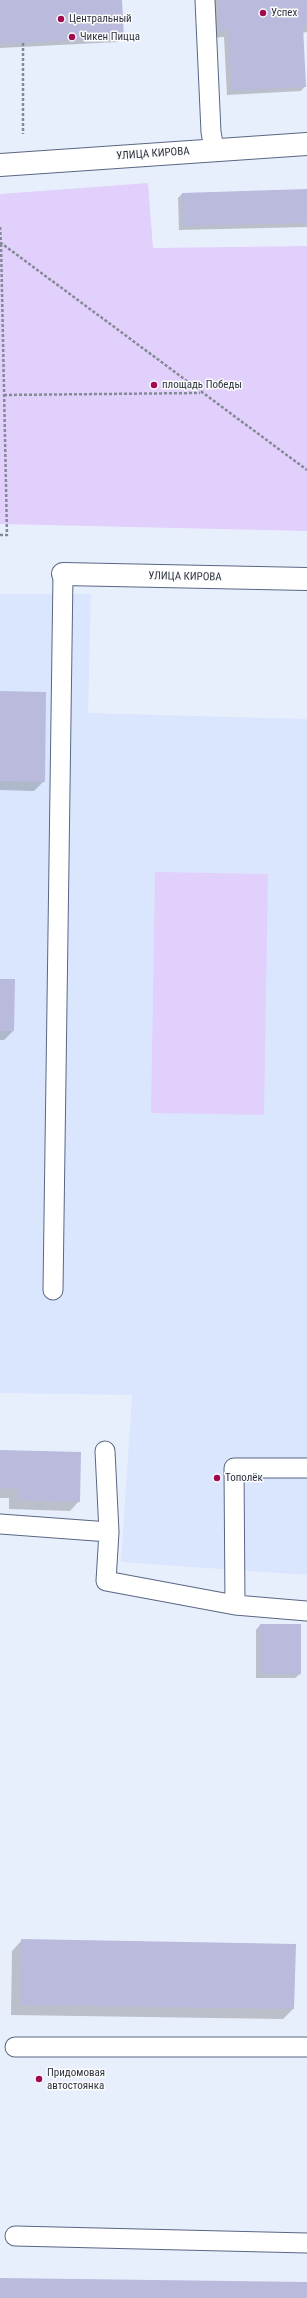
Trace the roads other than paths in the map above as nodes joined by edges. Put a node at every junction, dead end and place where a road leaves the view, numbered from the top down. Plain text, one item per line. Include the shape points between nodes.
1 (205, 0) edge
2 (307, 144) edge
3 (214, 149) junction
4 (0, 165) edge
5 (63, 574) joint
6 (307, 579) edge
7 (53, 1290) dead end
8 (105, 1451) dead end
9 (307, 1468) edge
10 (0, 1524) edge
11 (109, 1532) junction
12 (235, 1605) junction
13 (307, 1611) edge
14 (15, 2047) dead end
15 (307, 2047) edge
16 (15, 2236) dead end
17 (307, 2243) edge

1 - 3 lane
2 - 3 street, УЛИЦА КИРОВА
3 - 4 street, УЛИЦА КИРОВА
5 - 6 street, УЛИЦА КИРОВА
5 - 7 lane
8 - 11 lane
9 - 12 lane via 234,1468
10 - 11 lane
11 - 12 lane via 106,1581
12 - 13 lane
14 - 15 lane
16 - 17 lane

